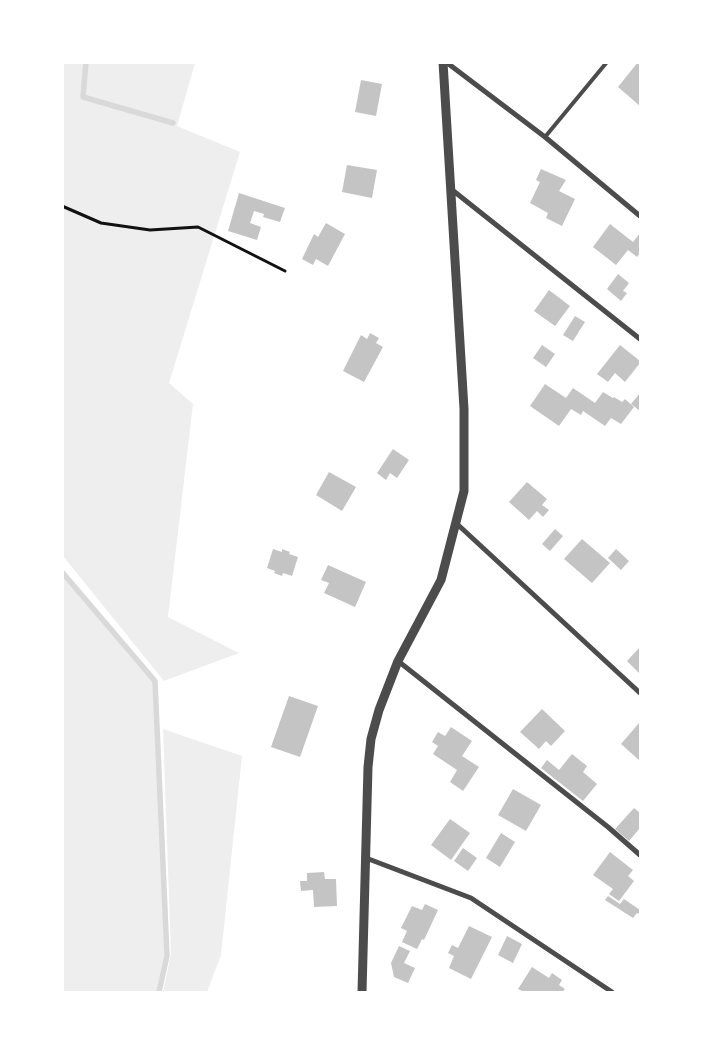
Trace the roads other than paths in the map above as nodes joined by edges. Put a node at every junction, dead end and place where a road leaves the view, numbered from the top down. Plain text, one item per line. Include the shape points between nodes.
1 (445, 62) edge
2 (607, 62) edge
3 (545, 137) junction
4 (450, 189) junction
5 (640, 216) edge
6 (640, 339) edge
7 (456, 523) junction
8 (398, 661) junction
9 (640, 693) edge
10 (640, 855) edge
11 (366, 858) junction
12 (362, 992) edge
13 (612, 992) edge

1 - 3 street
1 - 4 street
2 - 3 lane
3 - 5 street
4 - 6 street
4 - 7 street via 464,409 464,491
7 - 8 street via 441,580
7 - 9 street
8 - 10 street
8 - 11 street via 371,739
11 - 12 street
11 - 13 street via 470,898

